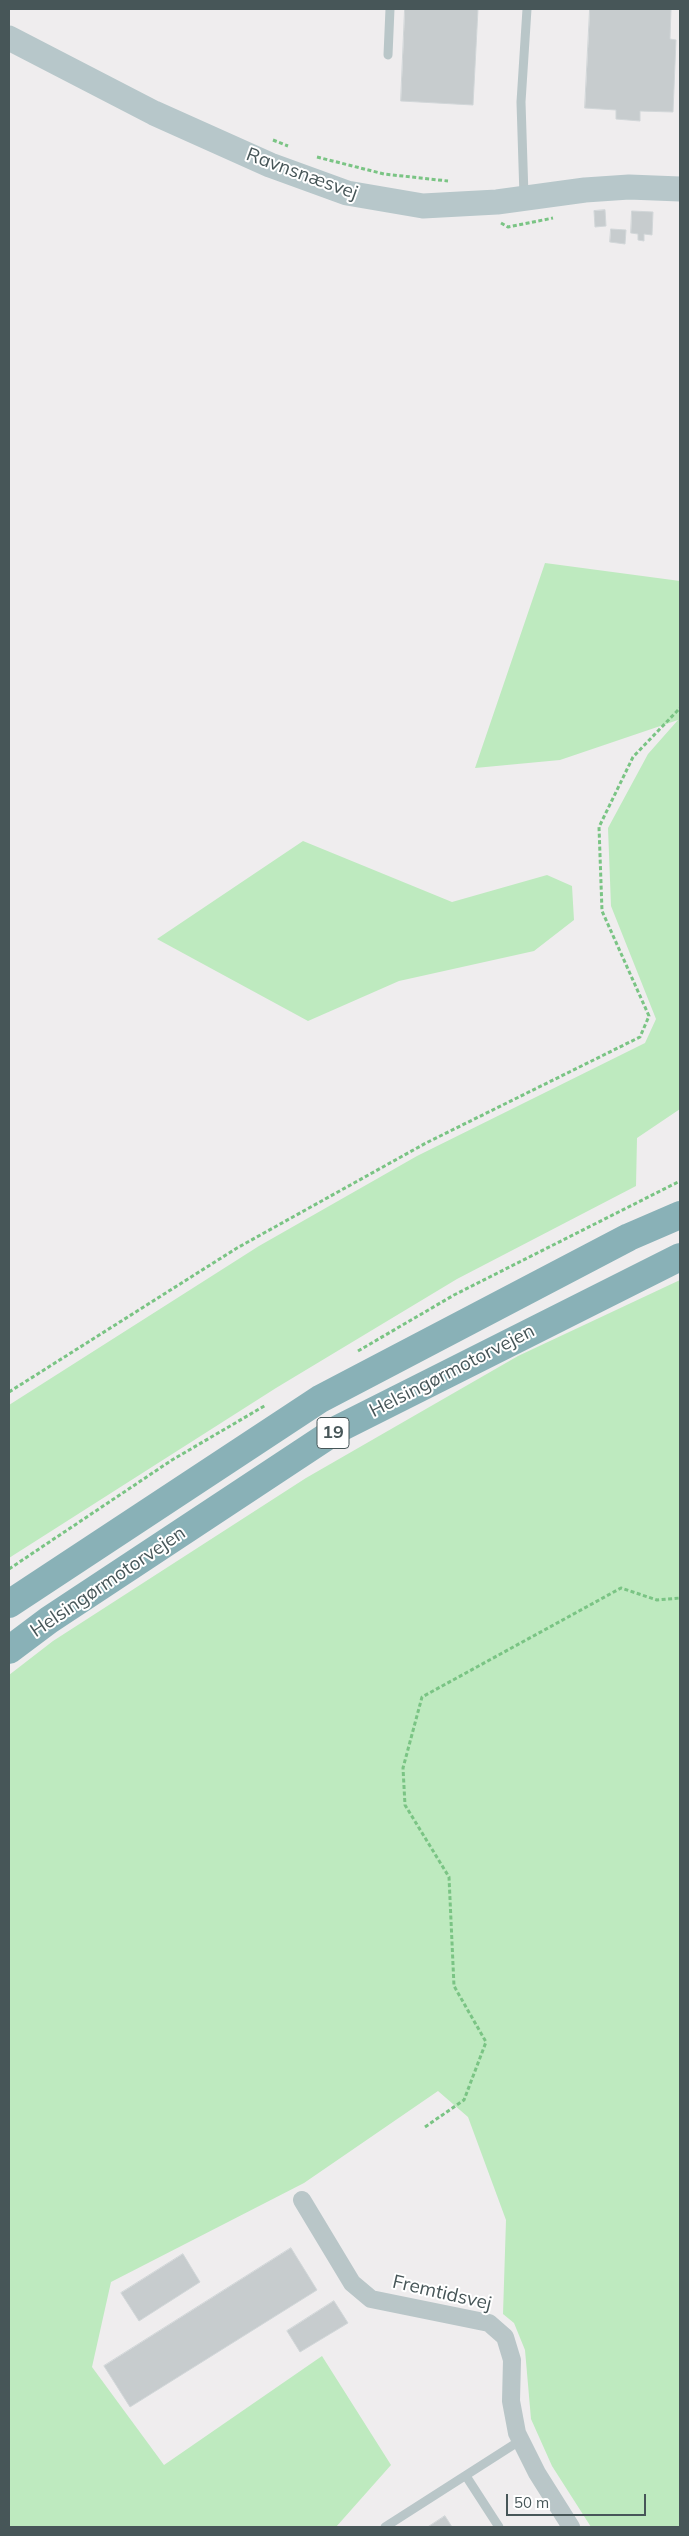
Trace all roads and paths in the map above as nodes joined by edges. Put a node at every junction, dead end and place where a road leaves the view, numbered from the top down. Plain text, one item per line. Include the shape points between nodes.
1 (390, 9) edge
2 (527, 9) edge
3 (9, 38) edge
4 (388, 55) dead end
5 (266, 138) dead end
6 (293, 148) dead end
7 (311, 156) dead end
8 (450, 181) dead end
9 (680, 188) edge
10 (524, 199) junction
11 (680, 708) edge
12 (680, 1215) edge
13 (680, 1257) edge
14 (9, 1392) edge
15 (680, 1598) edge
16 (9, 1604) edge
17 (9, 1650) edge
18 (425, 2127) dead end
19 (302, 2200) dead end
20 (521, 2440) junction
21 (466, 2476) junction
22 (385, 2527) edge
23 (499, 2527) edge
24 (571, 2527) edge

1 - 4 lane
2 - 10 lane via 521,102
3 - 10 main road, Ravnsnæsvej via 154,113 270,165 347,193 423,206
5 - 6 path
7 - 8 path via 384,174
9 - 10 main road, Ravnsnæsvej via 586,190
11 - 14 path via 633,757 599,827 602,911 649,1016 640,1037 426,1143 237,1248
12 - 16 highway, Helsingørmotorvejen / 19 via 629,1237 320,1399
13 - 17 highway, Helsingørmotorvejen / 19 via 338,1429 49,1620
15 - 18 path via 657,1600 621,1588 422,1698 403,1768 405,1805 449,1877 454,1986 486,2042 464,2100
19 - 20 street, Fremtidsvej via 352,2283 371,2298 489,2322 505,2337 512,2360 512,2401
20 - 21 lane
20 - 24 street, Fremtidsvej via 537,2473
21 - 22 lane
21 - 23 lane

